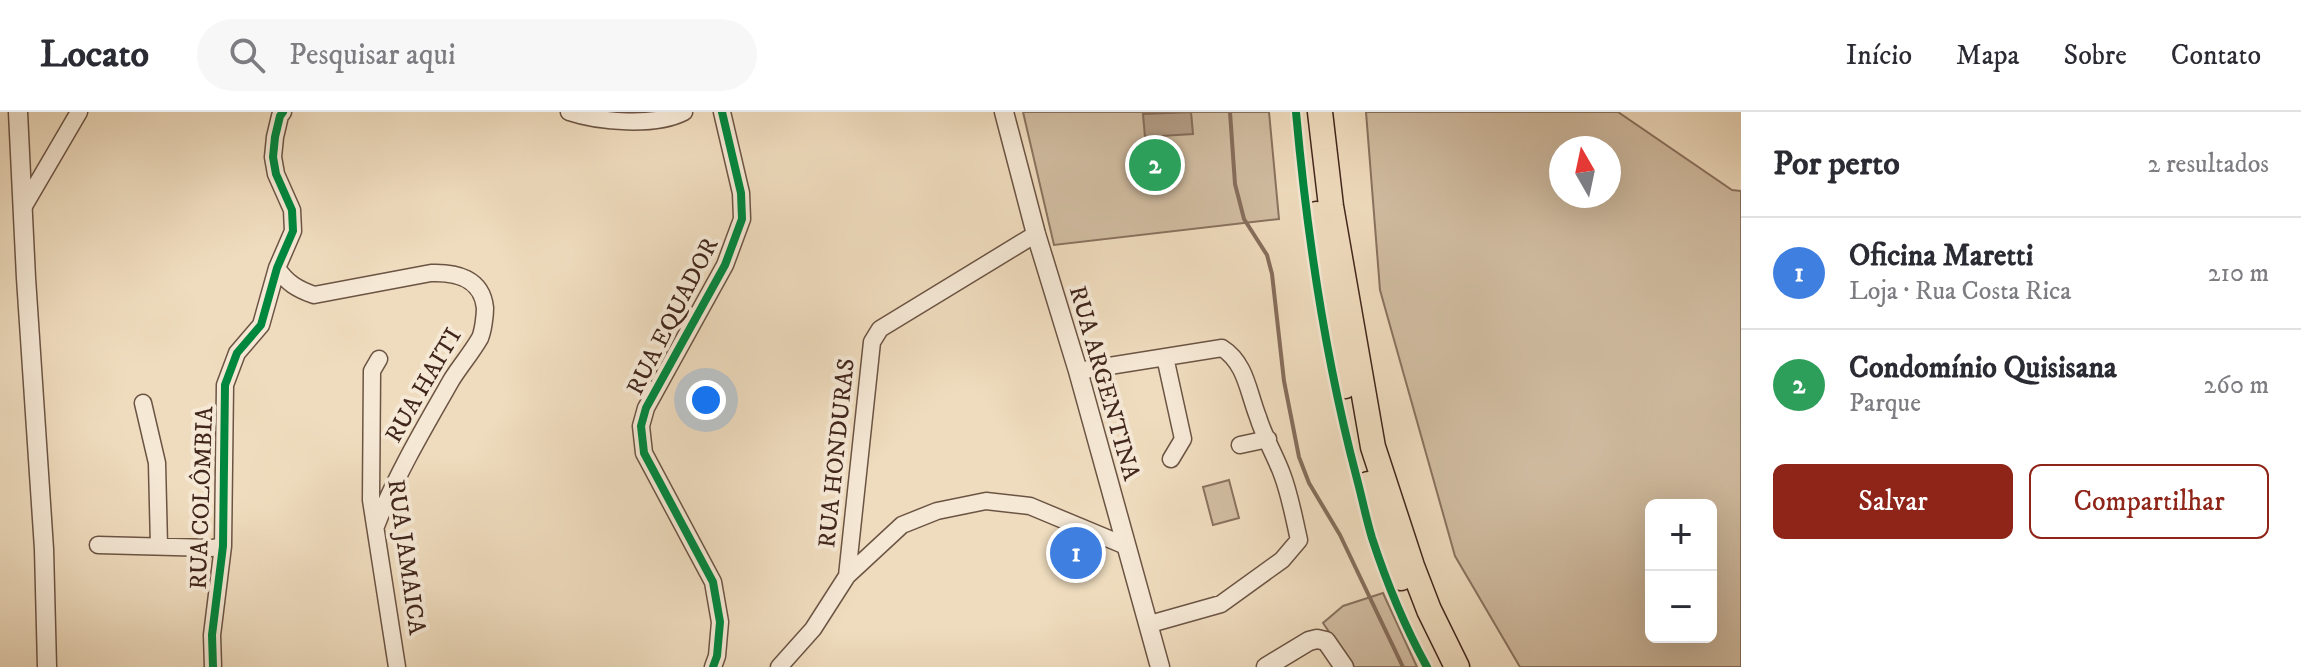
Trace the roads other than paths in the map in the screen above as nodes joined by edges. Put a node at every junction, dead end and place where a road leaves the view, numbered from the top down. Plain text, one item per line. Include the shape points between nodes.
1 (18, 112) edge
2 (79, 112) edge
3 (283, 112) edge
4 (569, 112) edge
5 (684, 112) edge
6 (722, 112) edge
7 (1004, 112) edge
8 (1304, 112) edge
9 (1320, 112) edge
10 (606, 116) edge
11 (24, 206) junction
12 (1036, 234) junction
13 (277, 268) junction
14 (1165, 357) junction
15 (379, 359) dead end
16 (1078, 371) junction
17 (143, 403) dead end
18 (1268, 439) junction
19 (1240, 445) dead end
20 (1171, 459) dead end
21 (376, 526) junction
22 (98, 545) dead end
23 (159, 546) junction
24 (223, 546) junction
25 (1126, 546) junction
26 (847, 576) junction
27 (1150, 624) junction
28 (47, 667) edge
29 (213, 667) edge
30 (397, 667) edge
31 (713, 667) edge
32 (779, 667) edge
33 (1160, 667) edge
34 (1266, 667) edge
35 (1344, 667) edge
36 (1440, 667) edge
37 (1457, 667) edge

1 - 11 street
2 - 11 street
3 - 13 street, RUA COLÔMBIA via 273,157 292,210 293,231
4 - 10 street
5 - 10 street via 647,121
6 - 31 street, RUA EQUADOR via 742,219 725,265 641,426 644,453 713,582 720,622
7 - 12 street, RUA ARGENTINA
8 - 36 main road via 1319,239 1356,438 1381,534
9 - 37 main road via 1373,447 1412,566
11 - 28 street
12 - 16 street, RUA ARGENTINA
12 - 26 street, RUA HONDURAS via 880,329 872,342
13 - 21 street, RUA HAITI via 286,282 314,295 440,273 471,280 481,293 481,336 396,481
13 - 24 street, RUA COLÔMBIA via 261,325 237,353 225,385
14 - 16 street
14 - 18 street via 1222,348 1233,356
14 - 20 street via 1183,439
15 - 21 street, RUA JAMAICA via 372,371 371,500
16 - 25 street, RUA ARGENTINA
17 - 23 street via 157,463
18 - 19 street
18 - 27 street via 1299,540 1282,560 1221,604
21 - 30 street, RUA JAMAICA
22 - 23 street
23 - 24 street
24 - 29 street, RUA COLÔMBIA
25 - 26 street via 1030,506 986,501 902,525
25 - 27 street, RUA ARGENTINA
26 - 32 street via 813,629
27 - 33 street, RUA ARGENTINA
34 - 35 street via 1317,639 1326,641

